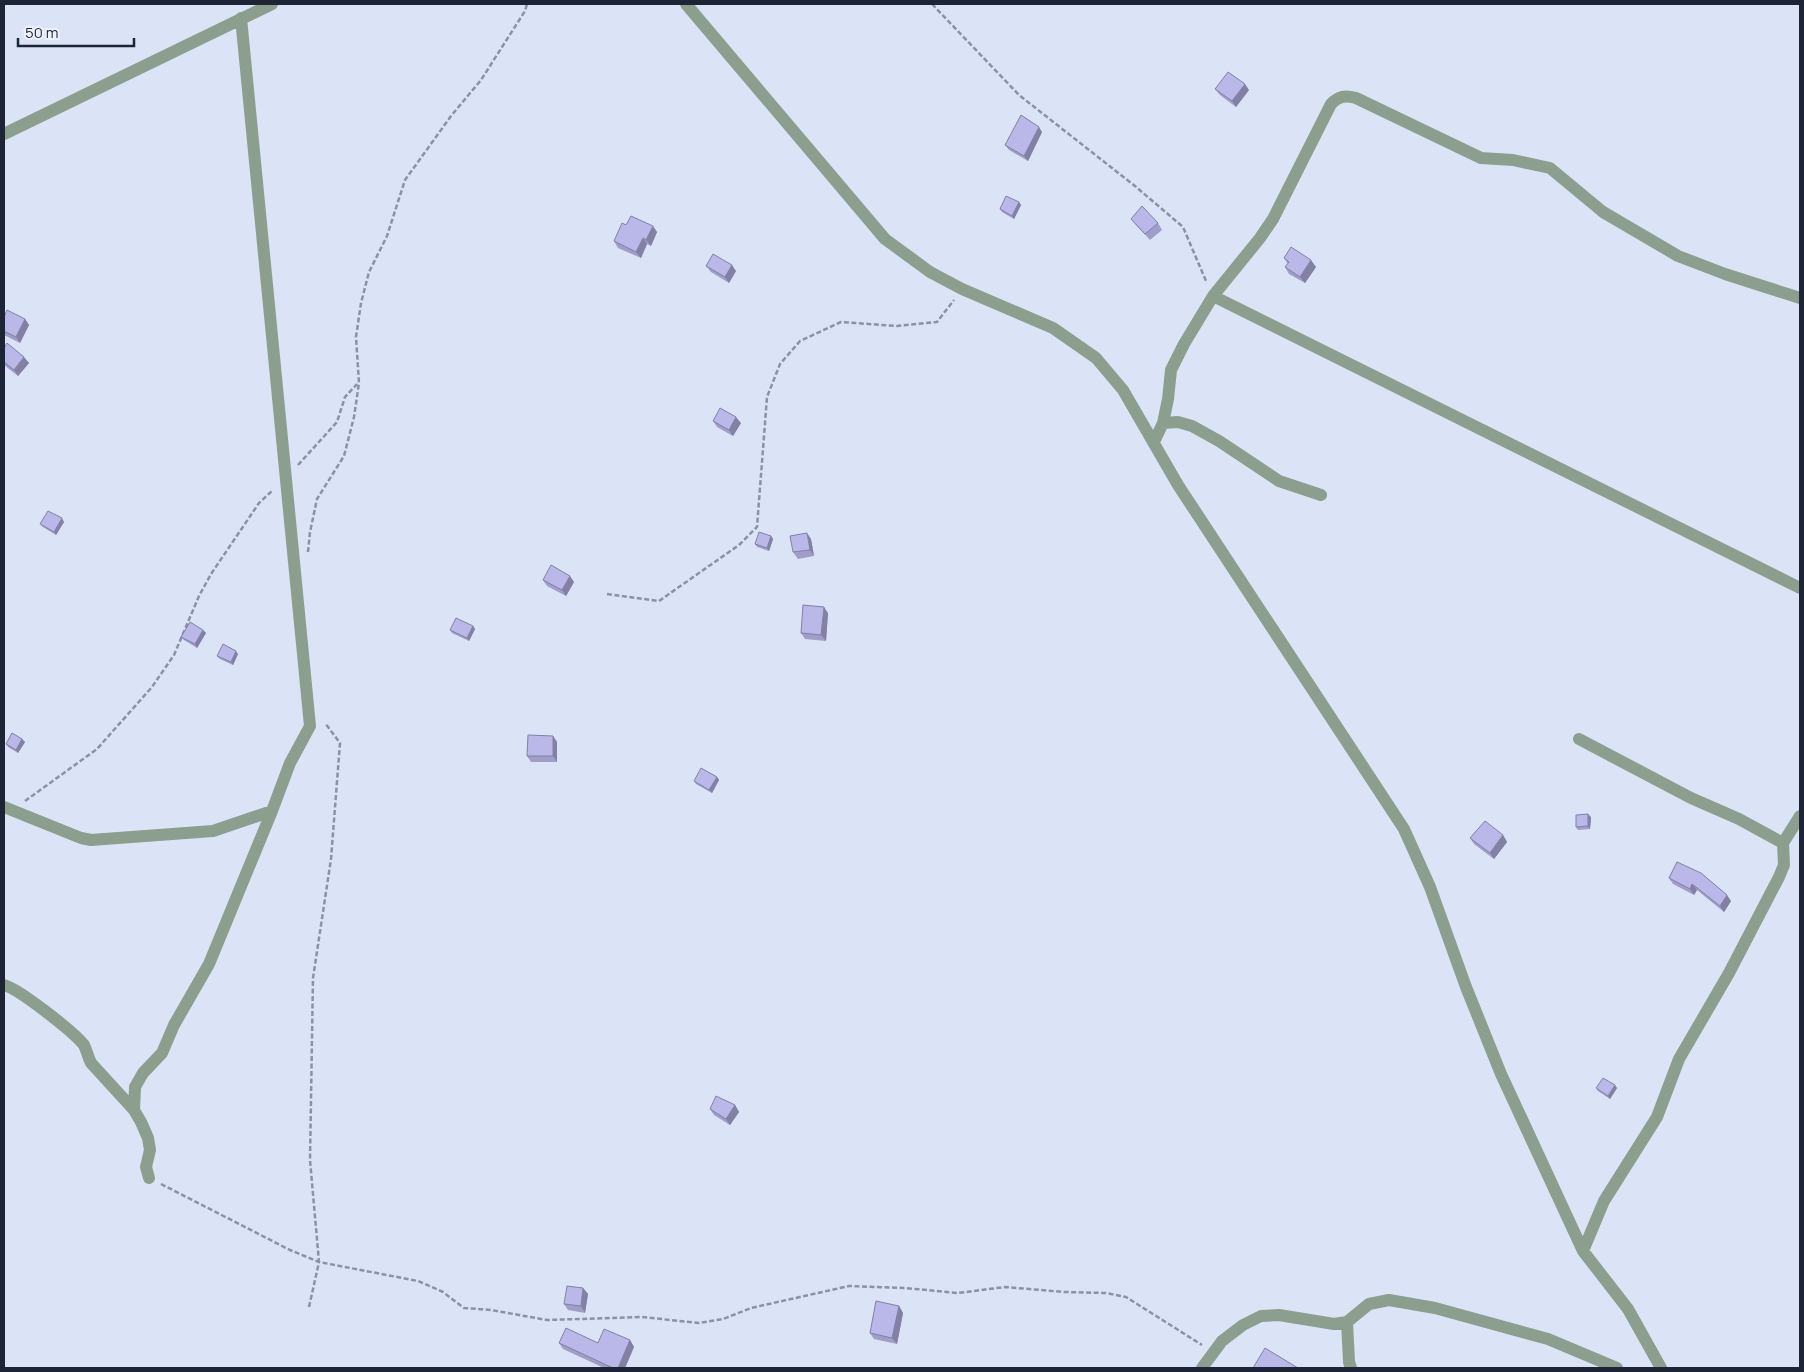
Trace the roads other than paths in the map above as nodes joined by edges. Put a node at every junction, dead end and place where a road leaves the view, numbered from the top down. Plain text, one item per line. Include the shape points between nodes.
1 (272, 4) edge
2 (686, 4) edge
3 (241, 18) junction
4 (4, 134) edge
5 (1213, 296) junction
6 (1800, 298) edge
7 (1163, 423) junction
8 (1154, 442) junction
9 (1321, 495) dead end
10 (1800, 588) edge
11 (1579, 739) dead end
12 (8, 809) edge
13 (272, 811) junction
14 (1800, 816) edge
15 (1783, 843) junction
16 (4, 985) edge
17 (134, 1110) junction
18 (149, 1178) road end
19 (1583, 1250) junction
20 (1347, 1322) junction
21 (1202, 1368) edge
22 (1352, 1368) edge
23 (1616, 1368) edge
24 (1660, 1368) edge

1 - 3 street
2 - 8 street via 885,239 930,272 1053,328 1096,358 1123,390
3 - 4 street
3 - 13 street via 310,726 290,764
5 - 6 street via 1273,219 1331,104 1345,96 1356,98 1481,158 1513,160 1550,168 1603,212 1678,256
5 - 7 street via 1171,370
5 - 10 street
7 - 8 street
7 - 9 street via 1178,422 1192,426 1279,481
8 - 19 street via 1178,485 1404,829 1501,1074
11 - 15 street
12 - 13 street via 91,840 213,831
13 - 17 street via 209,964 162,1053 135,1087
14 - 15 street
15 - 19 street via 1784,865 1779,877 1729,973 1678,1059 1657,1117 1604,1201
16 - 17 street via 26,997 80,1040 91,1063
17 - 18 street via 148,1138 150,1150 146,1167
19 - 24 street via 1628,1309
20 - 21 street via 1334,1324 1279,1314 1261,1316 1222,1341
20 - 22 street
20 - 23 street via 1369,1304 1389,1300 1435,1308 1548,1339

